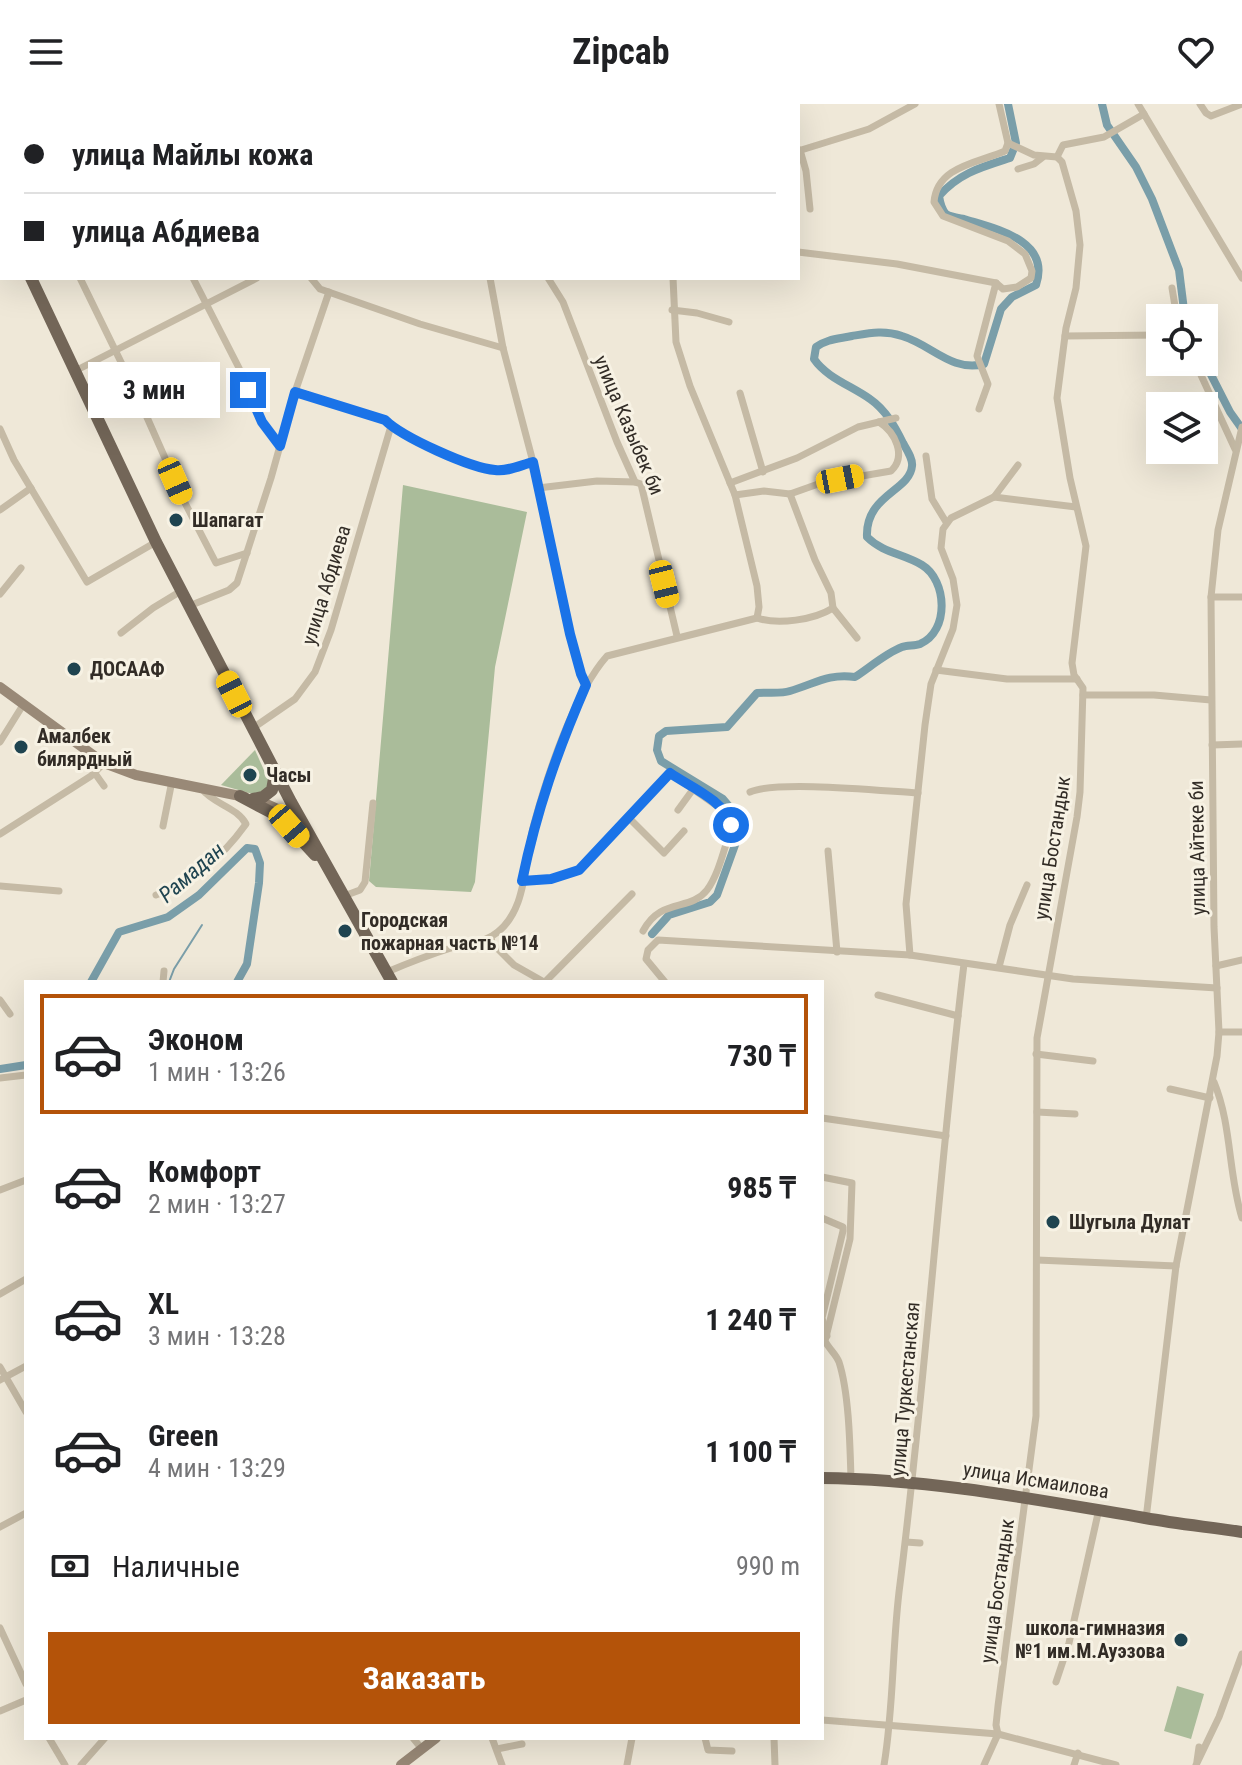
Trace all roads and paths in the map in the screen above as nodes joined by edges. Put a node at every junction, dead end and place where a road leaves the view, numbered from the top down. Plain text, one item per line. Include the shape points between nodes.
1 (915, 104) edge
2 (999, 104) edge
3 (1138, 104) edge
4 (1200, 104) edge
5 (1242, 104) edge
6 (1144, 114) junction
7 (1013, 146) junction
8 (800, 151) edge
9 (800, 154) edge
10 (1043, 157) junction
11 (1057, 157) junction
12 (1018, 169) dead end
13 (810, 209) dead end
14 (800, 252) edge
15 (1242, 278) edge
16 (32, 280) edge
17 (81, 280) edge
18 (194, 280) edge
19 (253, 280) edge
20 (313, 280) edge
21 (490, 280) edge
22 (549, 280) edge
23 (673, 280) edge
24 (996, 283) junction
25 (1172, 288) dead end
26 (329, 292) junction
27 (205, 303) junction
28 (1175, 304) edge
29 (672, 310) junction
30 (729, 322) dead end
31 (1146, 335) edge
32 (1065, 336) junction
33 (503, 348) junction
34 (114, 350) junction
35 (75, 371) junction
36 (1201, 376) edge
37 (295, 392) junction
38 (740, 393) dead end
39 (979, 409) dead end
40 (896, 418) dead end
41 (882, 421) junction
42 (391, 426) junction
43 (1242, 427) edge
44 (0, 429) edge
45 (280, 446) junction
46 (1236, 451) junction
47 (926, 456) dead end
48 (533, 462) junction
49 (1238, 462) edge
50 (1018, 465) dead end
51 (763, 472) junction
52 (635, 482) junction
53 (730, 483) junction
54 (31, 488) junction
55 (538, 488) junction
56 (790, 494) junction
57 (735, 495) junction
58 (994, 497) junction
59 (1076, 507) junction
60 (0, 510) edge
61 (946, 522) junction
62 (156, 542) junction
63 (247, 553) junction
64 (21, 568) dead end
65 (181, 591) junction
66 (0, 594) edge
67 (1211, 597) junction
68 (1242, 597) edge
69 (189, 606) junction
70 (833, 608) junction
71 (757, 618) junction
72 (121, 633) dead end
73 (677, 636) junction
74 (857, 638) dead end
75 (936, 670) junction
76 (1077, 679) junction
77 (586, 685) junction
78 (0, 687) edge
79 (1083, 695) junction
80 (1211, 700) junction
81 (23, 705) junction
82 (253, 728) junction
83 (0, 742) edge
84 (1242, 744) edge
85 (1212, 745) junction
86 (104, 763) junction
87 (94, 772) junction
88 (275, 773) junction
89 (172, 781) junction
90 (104, 786) dead end
91 (202, 787) junction
92 (694, 788) junction
93 (750, 792) dead end
94 (918, 793) junction
95 (247, 797) junction
96 (373, 803) dead end
97 (678, 810) dead end
98 (629, 818) junction
99 (301, 820) junction
100 (163, 826) dead end
101 (684, 831) dead end
102 (0, 834) edge
103 (828, 851) dead end
104 (324, 861) junction
105 (522, 881) junction
106 (1027, 885) dead end
107 (0, 886) edge
108 (59, 891) dead end
109 (632, 894) dead end
110 (156, 895) dead end
111 (344, 896) junction
112 (643, 931) dead end
113 (491, 937) junction
114 (837, 952) junction
115 (910, 955) junction
116 (1242, 960) edge
117 (964, 964) junction
118 (1216, 966) junction
119 (999, 967) junction
120 (164, 971) dead end
121 (1047, 976) junction
122 (390, 977) edge
123 (163, 980) edge
124 (540, 980) edge
125 (546, 980) edge
126 (663, 980) edge
127 (1217, 988) junction
128 (878, 995) dead end
129 (0, 1000) edge
130 (10, 1014) dead end
131 (958, 1016) junction
132 (1219, 1032) junction
133 (1242, 1032) edge
134 (1036, 1054) junction
135 (1093, 1061) dead end
136 (24, 1075) edge
137 (0, 1078) edge
138 (1213, 1080) junction
139 (1170, 1089) dead end
140 (1210, 1098) junction
141 (1037, 1112) junction
142 (1075, 1114) dead end
143 (824, 1118) edge
144 (946, 1136) junction
145 (824, 1177) edge
146 (24, 1181) edge
147 (0, 1190) edge
148 (824, 1218) edge
149 (1242, 1218) edge
150 (1037, 1260) junction
151 (1176, 1266) junction
152 (24, 1280) edge
153 (0, 1294) edge
154 (824, 1310) edge
155 (824, 1325) edge
156 (827, 1336) junction
157 (0, 1367) edge
158 (24, 1367) edge
159 (3, 1379) edge
160 (24, 1409) edge
161 (824, 1478) edge
162 (851, 1479) junction
163 (913, 1483) junction
164 (1027, 1497) junction
165 (1099, 1509) junction
166 (24, 1514) edge
167 (1146, 1519) junction
168 (0, 1527) edge
169 (1242, 1532) edge
170 (906, 1542) junction
171 (920, 1543) dead end
172 (0, 1628) edge
173 (1242, 1654) edge
174 (24, 1680) edge
175 (1056, 1682) dead end
176 (24, 1701) edge
177 (0, 1711) edge
178 (824, 1720) edge
179 (888, 1725) junction
180 (998, 1734) junction
181 (50, 1740) edge
182 (103, 1740) edge
183 (415, 1740) edge
184 (433, 1740) edge
185 (493, 1740) edge
186 (632, 1740) edge
187 (706, 1740) edge
188 (774, 1740) edge
189 (522, 1744) dead end
190 (1199, 1747) dead end
191 (422, 1749) junction
192 (497, 1749) junction
193 (732, 1751) dead end
194 (1078, 1753) junction
195 (1197, 1764) edge
196 (65, 1765) edge
197 (81, 1765) edge
198 (401, 1765) edge
199 (502, 1765) edge
200 (627, 1765) edge
201 (775, 1765) edge
202 (884, 1765) edge
203 (984, 1765) edge
204 (1074, 1765) edge
205 (1116, 1765) edge

1 - 8 street via 884,122
2 - 7 street
3 - 6 street
4 - 5 street via 1211,116
6 - 11 street via 1108,135 1063,145
6 - 15 street
7 - 10 street
7 - 24 street via 941,181 934,202 943,216 1008,241 1025,254 1031,278 1006,288
9 - 13 street
10 - 11 street
10 - 12 street
11 - 32 street, улица Бостандык via 1071,191 1080,245
14 - 24 street
16 - 35 main road via 50,333
17 - 34 street
18 - 27 street
19 - 27 street
20 - 26 street
21 - 33 street
22 - 52 street, улица Казыбек би via 563,302
23 - 29 street
24 - 39 street via 977,360 988,384
25 - 28 street
26 - 33 street
26 - 37 street
27 - 34 street
27 - 45 street via 262,422
29 - 30 street
29 - 53 street via 678,353
31 - 32 street
32 - 59 street, улица Бостандык via 1057,398
33 - 48 street
34 - 35 street
34 - 63 street via 216,563
35 - 62 main road
36 - 46 street
37 - 42 street
37 - 45 street
38 - 51 street
40 - 41 street
41 - 51 street
41 - 56 street via 898,451 891,471
42 - 48 street via 492,470
42 - 82 street, улица Абдиева via 315,672 295,699
43 - 46 street, улица Айтеке би
44 - 54 street
45 - 63 street
46 - 49 street, улица Айтеке би
47 - 61 street via 932,499
48 - 55 street
49 - 67 street, улица Айтеке би via 1218,530
50 - 58 street
51 - 53 street
52 - 55 street
52 - 73 street, улица Казыбек би via 641,484
53 - 57 street
54 - 60 street
54 - 62 street via 87,582
55 - 77 street
56 - 57 street
56 - 70 street
57 - 71 street via 757,586
58 - 59 street
58 - 61 street
59 - 76 street, улица Бостандык via 1086,546 1072,663
61 - 75 street via 941,548 957,605
62 - 65 main road
63 - 69 street via 237,583
64 - 66 street
65 - 69 main road
65 - 72 street
67 - 68 street
67 - 80 street, улица Айтеке би
69 - 82 main road
70 - 71 street via 791,620
70 - 74 street
71 - 73 street
73 - 77 street via 607,656
75 - 76 street via 1007,679
75 - 94 street
76 - 79 street, улица Бостандык
77 - 105 street via 543,794
78 - 81 street
79 - 80 street
79 - 121 street, улица Бостандык via 1080,792
80 - 85 street, улица Айтеке би
81 - 83 street
81 - 86 street
82 - 88 main road
84 - 85 street
85 - 118 street, улица Айтеке би
86 - 87 street
86 - 89 street
87 - 90 street
87 - 102 street
88 - 95 main road via 272,790 263,797
88 - 99 main road
89 - 91 street
89 - 100 street
91 - 95 street
91 - 110 street via 246,824 198,876
92 - 97 street
92 - 98 street via 670,773
92 - 112 street via 729,819 722,857 706,890 659,910
93 - 94 street via 788,787
94 - 115 street via 906,904
95 - 99 street
95 - 104 main road via 280,817
96 - 111 street via 365,882
98 - 101 street via 664,853
98 - 105 street via 579,870
99 - 104 main road
103 - 114 street
104 - 111 main road
105 - 113 street via 514,912
106 - 119 street
107 - 108 street
109 - 125 street
111 - 122 main road
113 - 122 street via 424,957
113 - 124 street via 514,965
114 - 115 street
114 - 126 street via 658,940 648,950 648,963
115 - 117 street
116 - 118 street
117 - 119 street
117 - 131 street, улица Туркестанская
118 - 127 street, улица Айтеке би
119 - 121 street
120 - 123 street
121 - 127 street
121 - 134 street, улица Бостандык
127 - 132 street, улица Айтеке би
128 - 131 street
129 - 130 street
131 - 144 street, улица Туркестанская
132 - 133 street
132 - 138 street, улица Айтеке би
134 - 135 street
134 - 141 street, улица Бостандык
136 - 137 street
138 - 140 street, улица Айтеке би
138 - 149 street via 1226,1121
139 - 140 street
140 - 151 street, улица Айтеке би
141 - 142 street
141 - 150 street, улица Бостандык
143 - 144 street
144 - 163 street, улица Туркестанская
145 - 156 street via 852,1183 850,1239
146 - 147 street
148 - 154 street via 838,1222 843,1231
150 - 151 street
150 - 164 street, улица Бостандык via 1036,1416
151 - 167 street, улица Айтеке би
152 - 153 street
155 - 156 street
156 - 162 street via 843,1382
157 - 159 street
158 - 159 street
159 - 160 street
161 - 162 main road, улица Исмаилова
162 - 163 main road, улица Исмаилова
163 - 164 main road, улица Исмаилова via 990,1498
163 - 170 street, улица Туркестанская
164 - 165 main road, улица Исмаилова
164 - 180 street, улица Бостандык
165 - 167 main road, улица Исмаилова
165 - 175 street
166 - 168 street
167 - 169 main road, улица Исмаилова
170 - 171 street
170 - 179 street, улица Туркестанская
172 - 174 street
173 - 195 street
176 - 177 street
178 - 179 street
179 - 180 street
179 - 202 street, улица Туркестанская
180 - 194 street
180 - 203 street
181 - 196 street
182 - 197 street
183 - 191 street
184 - 191 street
185 - 192 street
186 - 200 street
187 - 193 street via 708,1750
188 - 201 street
189 - 192 street
190 - 195 street
191 - 198 street
192 - 199 street
194 - 204 street
194 - 205 street

